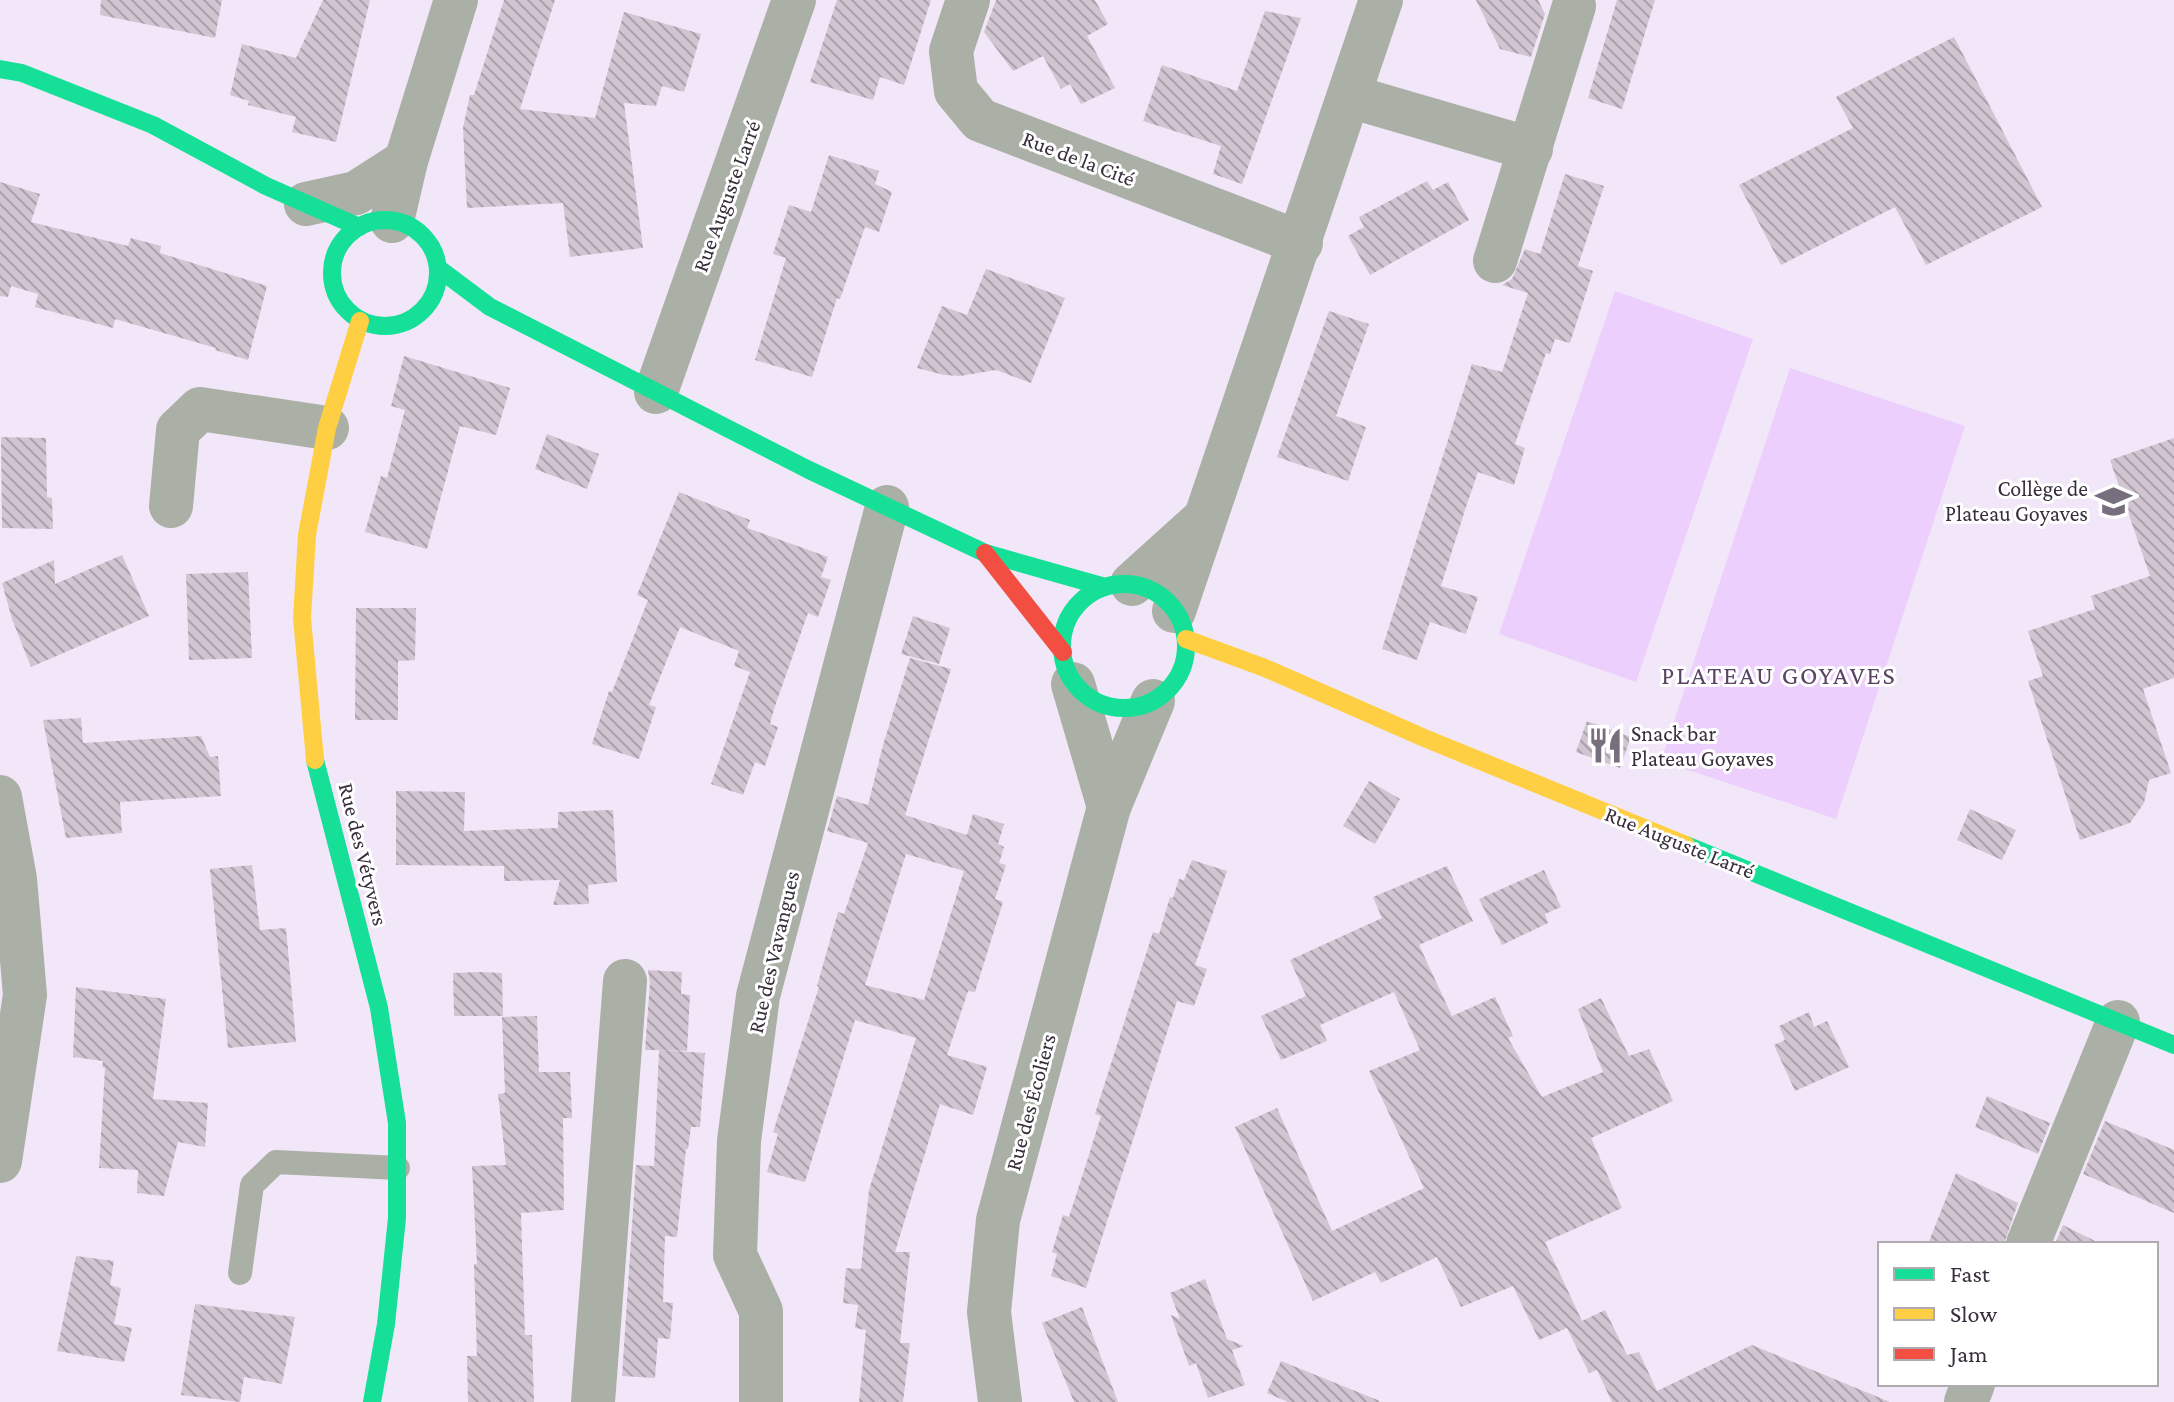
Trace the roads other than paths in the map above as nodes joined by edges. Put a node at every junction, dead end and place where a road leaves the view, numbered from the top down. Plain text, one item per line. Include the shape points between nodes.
1 (456, 0) edge
2 (794, 0) edge
3 (968, 0) edge
4 (1381, 0) edge
5 (1574, 6) dead end
6 (0, 69) edge
7 (1349, 96) junction
8 (1531, 149) junction
9 (406, 161) junction
10 (307, 215) junction
11 (376, 224) junction
12 (1301, 243) junction
13 (1495, 261) dead end
14 (438, 268) junction
15 (428, 305) junction
16 (490, 307) junction
17 (360, 321) junction
18 (656, 392) junction
19 (327, 428) junction
20 (171, 506) dead end
21 (887, 507) junction
22 (1205, 518) junction
23 (985, 553) junction
24 (1118, 586) junction
25 (1180, 625) junction
26 (1068, 668) junction
27 (1153, 701) junction
28 (0, 797) edge
29 (1109, 807) junction
30 (625, 981) dead end
31 (12, 992) edge
32 (2118, 1022) junction
33 (2174, 1045) edge
34 (0, 1161) edge
35 (398, 1168) junction
36 (2029, 1242) edge
37 (240, 1273) dead end
38 (372, 1402) edge
39 (593, 1402) edge
40 (761, 1402) edge
41 (1000, 1402) edge

1 - 9 street
2 - 18 street, Rue Auguste Larré
3 - 12 street, Rue de la Cité via 951,51 956,91 980,120
4 - 7 street
5 - 8 street
6 - 10 street via 153,125 266,186
7 - 8 street
7 - 12 street
8 - 13 street
9 - 10 street via 356,193
9 - 11 street
10 - 11 street
11 - 14 street via 409,226 423,237
11 - 17 street via 347,235 329,253 336,294
12 - 22 street
14 - 15 street
14 - 16 street
15 - 16 street
15 - 17 street via 404,323
16 - 18 street
17 - 19 street, Rue des Vétyvers
18 - 21 street
19 - 20 street via 200,409 178,430
19 - 35 street, Rue des Vétyvers via 307,535 302,618 312,747 379,1008 397,1123
21 - 23 street
21 - 40 street, Rue des Vavangues via 758,996 739,1141 735,1255 761,1311
22 - 24 street
22 - 25 street
23 - 24 street
23 - 26 street
24 - 25 street via 1161,596
24 - 26 street via 1094,591 1066,622
25 - 27 street via 1185,660 1175,682
25 - 32 street, Rue Auguste Larré via 1422,737
26 - 27 street via 1091,701 1115,709
26 - 29 street
27 - 29 street, Rue des Écoliers
28 - 31 street via 15,879
29 - 41 street, Rue des Écoliers via 998,1220 989,1312
30 - 39 street
31 - 34 street
32 - 33 street, Rue Auguste Larré
32 - 36 street
35 - 37 lane via 276,1162 252,1185
35 - 38 street, Rue des Vétyvers via 386,1324

